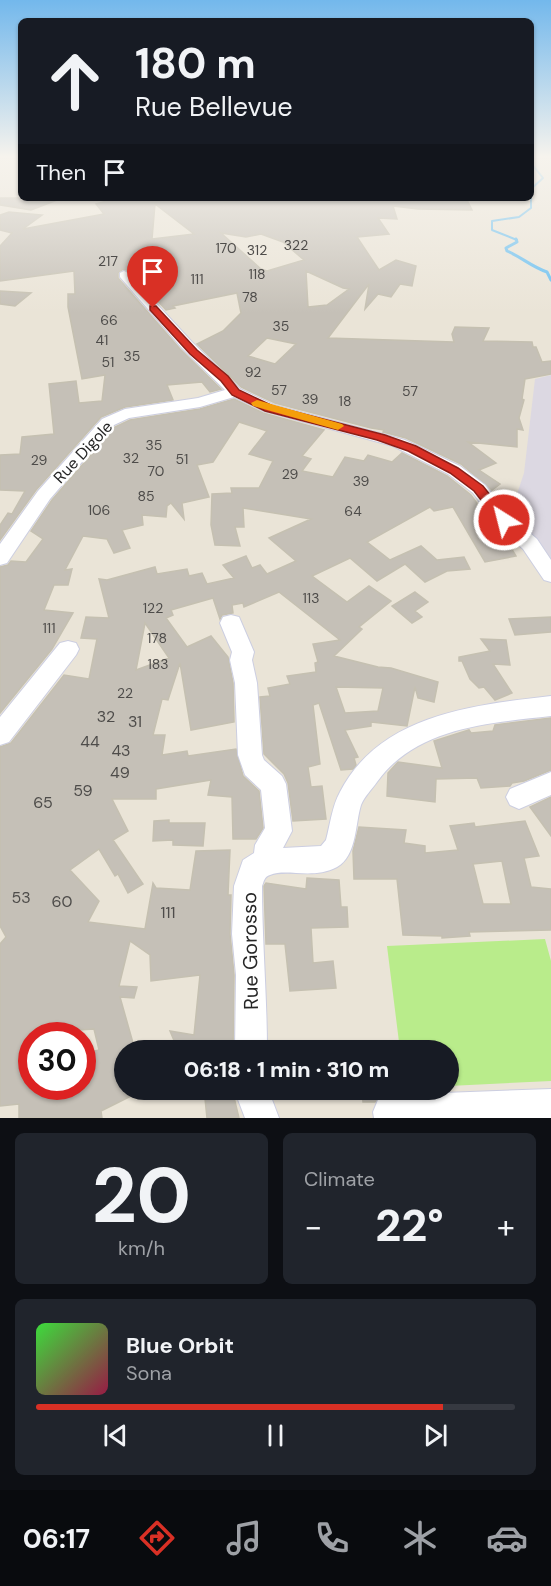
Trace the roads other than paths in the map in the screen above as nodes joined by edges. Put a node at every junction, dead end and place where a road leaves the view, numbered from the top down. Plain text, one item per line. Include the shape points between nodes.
1 (124, 275) dead end
2 (235, 392) junction
3 (0, 558) edge
4 (551, 575) edge
5 (231, 623) dead end
6 (61, 657) dead end
7 (551, 706) edge
8 (0, 735) edge
9 (551, 783) edge
10 (519, 797) dead end
11 (267, 861) junction
12 (251, 1040) edge
13 (255, 1100) edge
14 (551, 1106) edge
15 (262, 1118) edge
16 (391, 1118) edge

1 - 2 street
2 - 3 street, Rue Digole via 116,417 108,422 44,495
2 - 4 street via 269,408 399,443 454,470 479,489 530,544
5 - 11 street, Rue Gorosso via 243,652 250,756 254,768 273,784 276,799 279,831 269,845
6 - 8 street
7 - 11 street via 484,714 420,732 397,745 373,767 350,798 338,847 329,857 315,861
9 - 10 street
11 - 12 street, Rue Gorosso via 253,870 248,886
13 - 15 street
14 - 16 street via 390,1112

